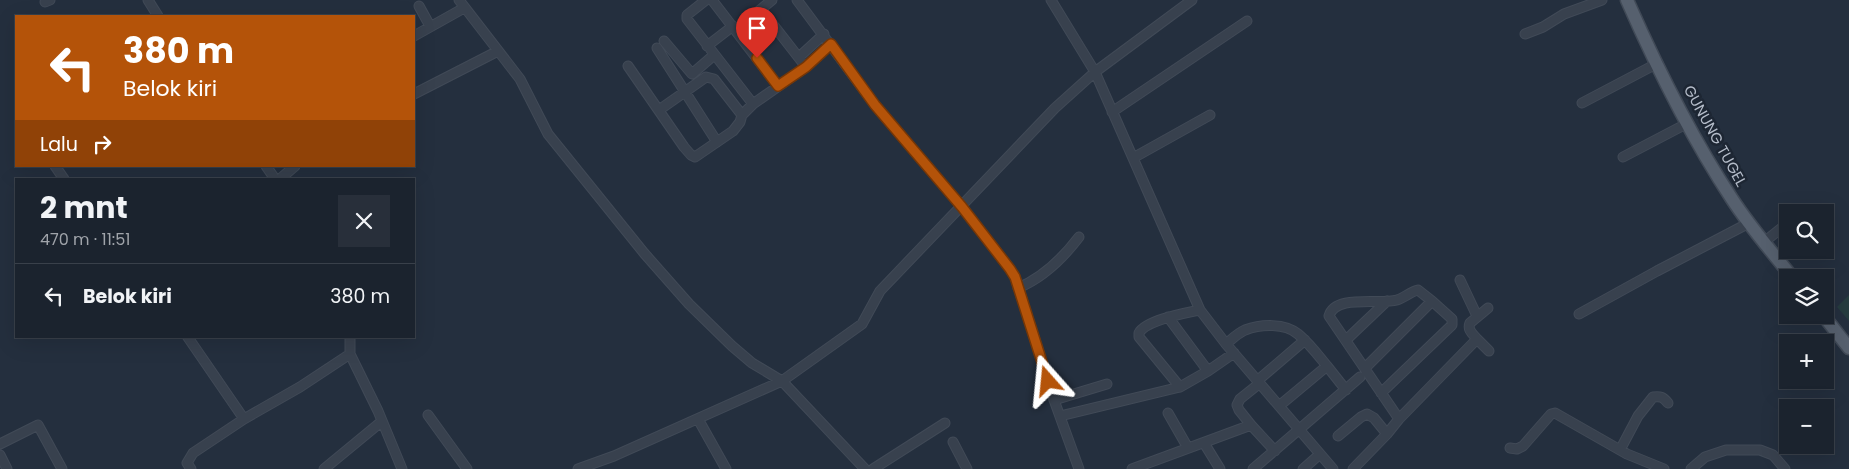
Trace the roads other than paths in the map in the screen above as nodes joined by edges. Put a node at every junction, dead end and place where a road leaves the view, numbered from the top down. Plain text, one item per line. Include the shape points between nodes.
1 (148, 0) edge
2 (706, 0) edge
3 (712, 0) edge
4 (772, 0) edge
5 (797, 0) edge
6 (1051, 0) edge
7 (1192, 0) edge
8 (1602, 0) edge
9 (1627, 0) edge
10 (461, 4) edge
11 (419, 6) dead end
12 (760, 9) junction
13 (157, 15) edge
14 (1247, 21) dead end
15 (430, 26) junction
16 (734, 28) junction
17 (824, 34) junction
18 (1526, 34) dead end
19 (415, 35) edge
20 (664, 41) dead end
21 (831, 44) junction
22 (707, 46) junction
23 (657, 48) dead end
24 (498, 51) junction
25 (714, 56) junction
26 (799, 57) junction
27 (1658, 63) junction
28 (628, 66) dead end
29 (806, 67) junction
30 (1095, 72) junction
31 (778, 86) junction
32 (685, 91) junction
33 (415, 93) edge
34 (1582, 103) dead end
35 (753, 104) junction
36 (658, 110) junction
37 (1112, 112) junction
38 (742, 115) junction
39 (1210, 115) dead end
40 (1688, 123) junction
41 (717, 142) junction
42 (1622, 157) dead end
43 (1133, 158) junction
44 (57, 167) edge
45 (267, 167) edge
46 (294, 167) edge
47 (63, 178) edge
48 (274, 178) edge
49 (281, 178) edge
50 (962, 207) junction
51 (1749, 223) junction
52 (1779, 230) edge
53 (1079, 237) dead end
54 (1764, 242) junction
55 (1786, 269) edge
56 (1460, 280) dead end
57 (1018, 288) junction
58 (1387, 301) junction
59 (1432, 301) junction
60 (1488, 308) dead end
61 (1200, 310) junction
62 (1579, 314) dead end
63 (1477, 316) junction
64 (1168, 317) junction
65 (1830, 324) edge
66 (188, 338) edge
67 (350, 338) edge
68 (1477, 339) junction
69 (1305, 340) junction
70 (1346, 340) junction
71 (1226, 344) junction
72 (1849, 348) edge
73 (1489, 351) dead end
74 (1234, 353) junction
75 (350, 354) junction
76 (1327, 366) junction
77 (1365, 368) junction
78 (1208, 371) junction
79 (1360, 377) dead end
80 (782, 381) junction
81 (1259, 382) junction
82 (1106, 384) dead end
83 (1180, 386) junction
84 (1346, 390) junction
85 (1382, 393) junction
86 (1054, 400) junction
87 (1668, 403) dead end
88 (1279, 406) junction
89 (1168, 412) dead end
90 (428, 415) dead end
91 (1060, 416) junction
92 (244, 419) junction
93 (698, 419) junction
94 (1399, 419) junction
95 (381, 422) junction
96 (945, 423) dead end
97 (1251, 425) junction
98 (1300, 430) junction
99 (1387, 434) junction
100 (1338, 436) dead end
101 (953, 442) dead end
102 (1204, 443) junction
103 (0, 444) edge
104 (1188, 448) junction
105 (1510, 448) dead end
106 (1620, 450) junction
107 (1275, 451) junction
108 (1320, 454) junction
109 (0, 456) edge
110 (7, 469) edge
111 (62, 469) edge
112 (191, 469) edge
113 (324, 469) edge
114 (402, 469) edge
115 (467, 469) edge
116 (578, 469) edge
117 (726, 469) edge
118 (865, 469) edge
119 (872, 469) edge
120 (967, 469) edge
121 (1079, 469) edge
122 (1132, 469) edge
123 (1220, 469) edge
124 (1253, 469) edge
125 (1303, 469) edge
126 (1333, 469) edge
127 (1353, 469) edge
128 (1664, 469) edge
129 (1691, 469) edge
130 (1785, 469) edge

1 - 13 street
2 - 22 street via 687,16
3 - 16 street
4 - 12 street
5 - 17 street
6 - 30 street
7 - 30 street
8 - 18 street via 1564,14
9 - 27 main road, GUNUNG TUGEL
10 - 15 street
10 - 24 street
11 - 15 street
12 - 16 street
12 - 26 street
14 - 37 street
15 - 19 street
16 - 22 street
16 - 31 street
17 - 21 street
17 - 26 street
20 - 25 street via 692,74
21 - 29 street
21 - 50 street via 875,105
22 - 25 street
23 - 32 street
24 - 33 street
24 - 80 street via 520,79 548,134 644,253 732,346
25 - 35 street
26 - 29 street
27 - 34 street
27 - 40 main road, GUNUNG TUGEL
28 - 36 street
29 - 31 street
30 - 37 street
30 - 50 street via 1055,108
31 - 35 street
32 - 36 street
32 - 38 street via 706,77 712,77
32 - 41 street
35 - 38 street
36 - 41 street via 693,156
37 - 43 street
38 - 41 street via 737,127
39 - 43 street
40 - 42 street
40 - 51 main road, GUNUNG TUGEL via 1716,174
43 - 61 street
44 - 47 street
45 - 48 street
46 - 49 street
50 - 57 street via 1006,263
50 - 80 street via 880,291 862,324
51 - 54 main road, GUNUNG TUGEL
51 - 62 street
52 - 54 street
53 - 57 street via 1048,269
54 - 55 main road, GUNUNG TUGEL
56 - 63 street
57 - 86 street
58 - 59 street via 1398,300 1418,290
58 - 70 street
58 - 70 street via 1344,303 1334,307 1329,316
59 - 77 street
59 - 85 street via 1452,320 1452,325
60 - 63 street
61 - 64 street
61 - 71 street
63 - 68 street via 1469,326
64 - 78 street
64 - 83 street via 1143,327 1138,333
65 - 72 main road
66 - 92 street
67 - 75 street
68 - 73 street
68 - 94 street
69 - 71 street via 1290,328 1262,327 1246,330
69 - 76 street
69 - 81 street
70 - 77 street
71 - 74 street
74 - 78 street
74 - 81 street
75 - 92 street
75 - 95 street
76 - 84 street
76 - 88 street
77 - 85 street
78 - 83 street
79 - 84 street
80 - 93 street
80 - 118 street
81 - 88 street
81 - 97 street via 1237,405
82 - 86 street
83 - 91 street
84 - 98 street
85 - 94 street
86 - 91 street
87 - 106 street via 1663,397 1653,397 1638,416
88 - 98 street
89 - 104 street
90 - 115 street
91 - 121 street
92 - 112 street via 193,453 188,463
93 - 116 street
93 - 117 street
94 - 99 street
95 - 113 street
95 - 114 street
96 - 119 street
97 - 102 street
97 - 107 street
98 - 107 street
98 - 108 street
99 - 100 street via 1367,414
99 - 127 street
101 - 120 street
102 - 104 street
102 - 123 street
103 - 111 street via 38,425
104 - 122 street
105 - 106 street via 1517,450 1523,446 1555,413
106 - 128 street
107 - 124 street
108 - 125 street
108 - 126 street
109 - 110 street
129 - 130 street via 1706,457 1726,450 1760,450 1773,455

